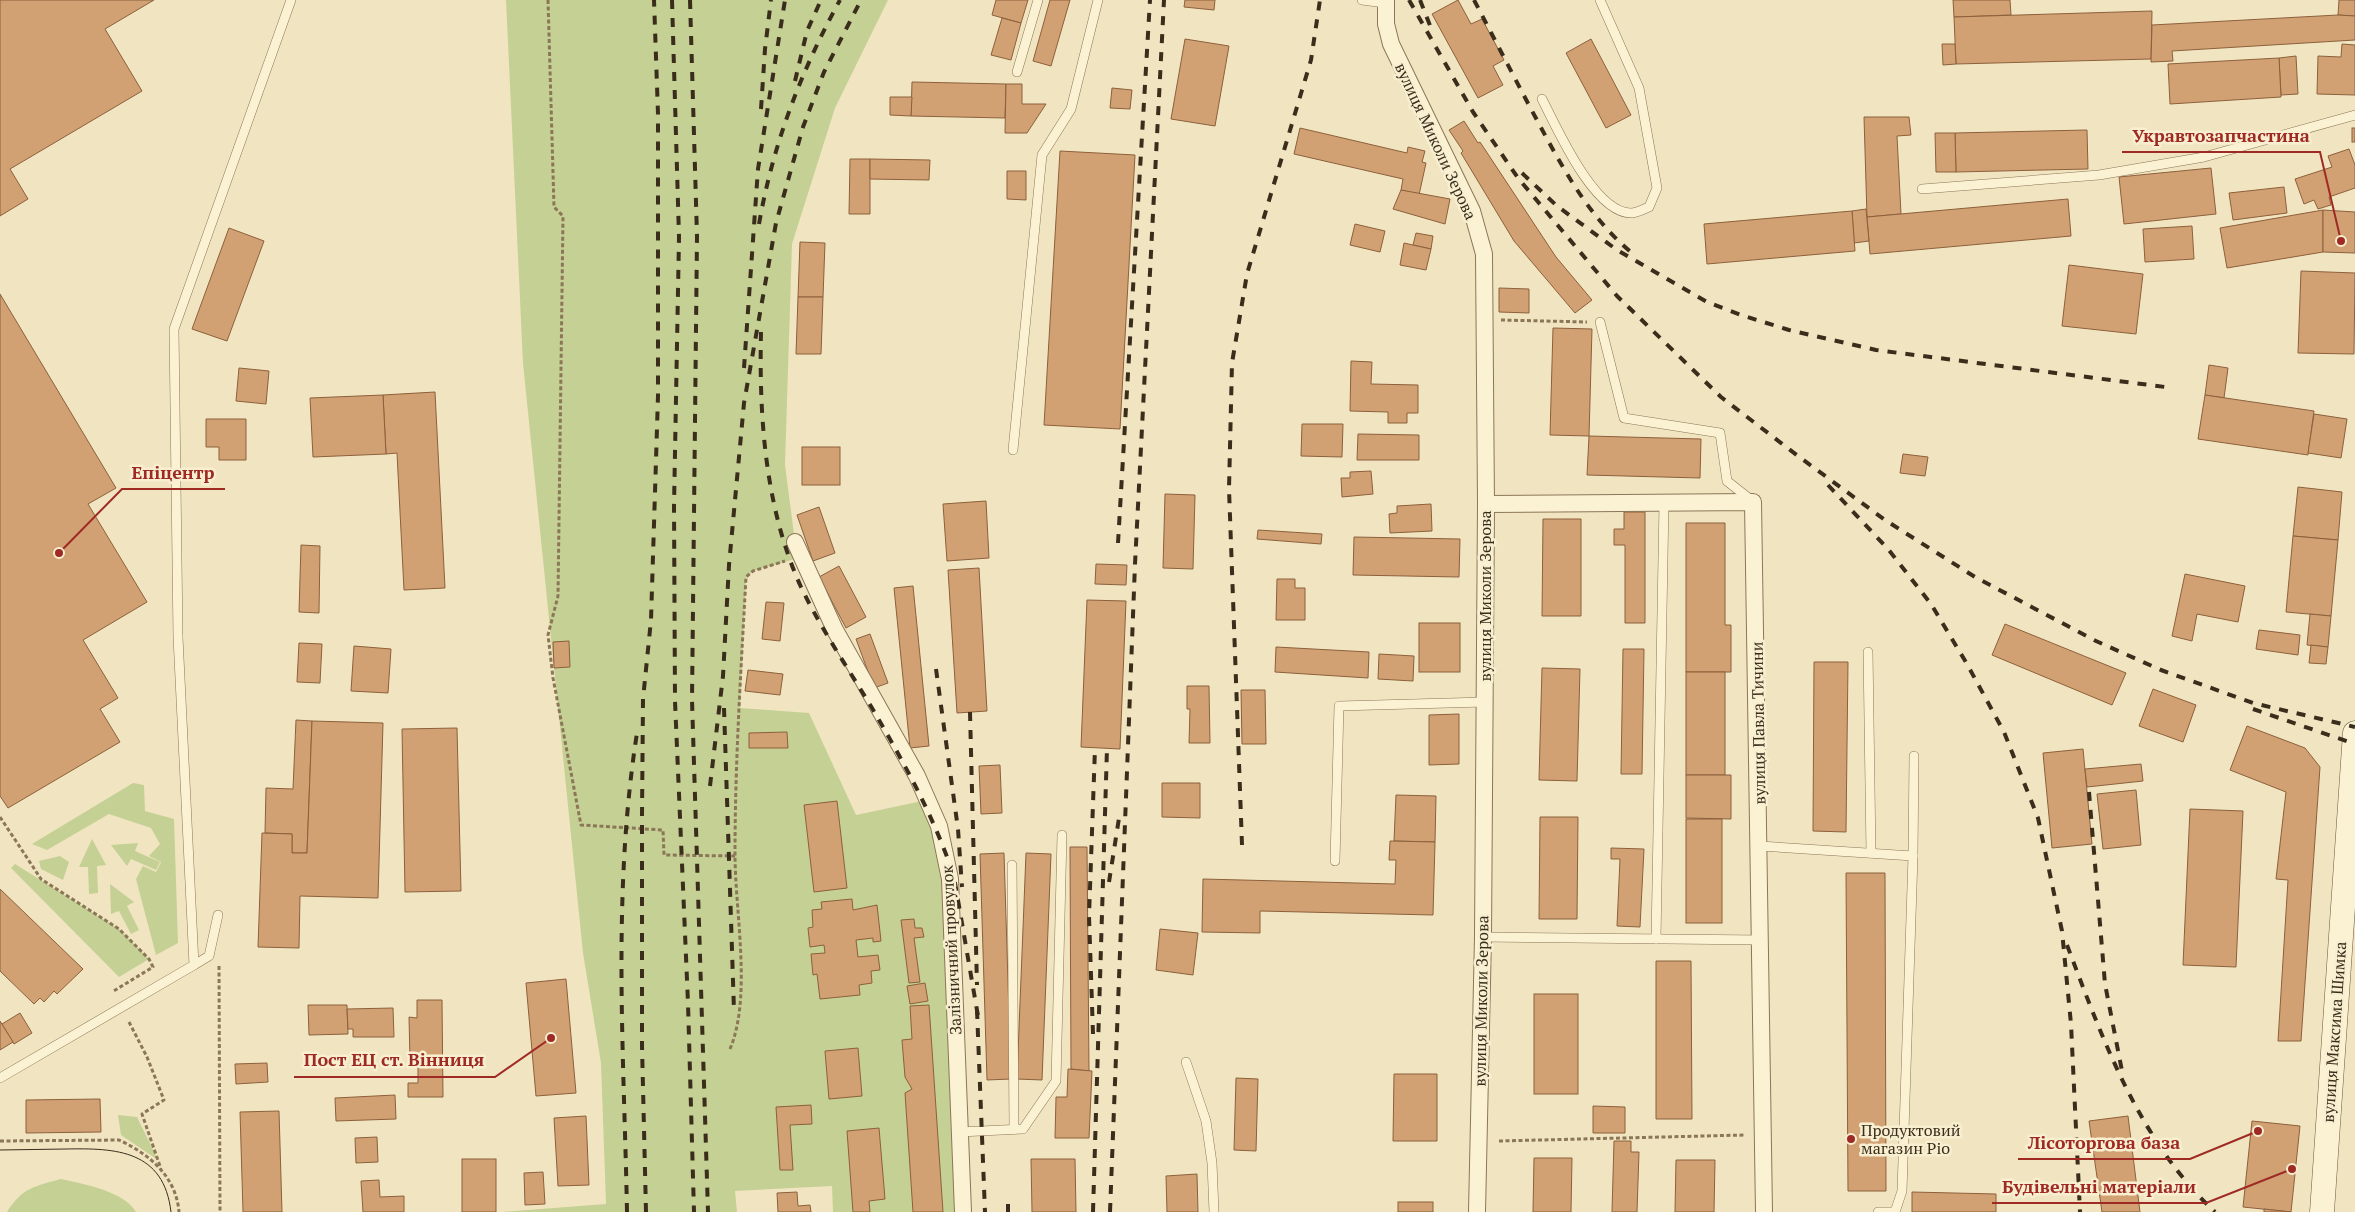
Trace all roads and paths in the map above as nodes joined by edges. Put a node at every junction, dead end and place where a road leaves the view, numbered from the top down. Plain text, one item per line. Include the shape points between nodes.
1 (291, 0) edge
2 (548, 0) edge
3 (1038, 0) edge
4 (1098, 0) edge
5 (1362, 0) edge
6 (1600, 0) edge
7 (1385, 1) edge
8 (1017, 72) dead end
9 (1542, 99) dead end
10 (2355, 115) edge
11 (1922, 189) dead end
12 (1485, 319) junction
13 (1600, 322) joint
14 (1013, 450) dead end
15 (1753, 502) junction
16 (1664, 503) junction
17 (1486, 504) junction
18 (798, 550) joint
19 (1868, 652) dead end
20 (1485, 702) junction
21 (2355, 733) edge
22 (1914, 756) dead end
23 (0, 817) edge
24 (1062, 835) dead end
25 (1760, 846) junction
26 (1871, 853) junction
27 (735, 856) junction
28 (1913, 856) junction
29 (2351, 858) edge
30 (1335, 861) dead end
31 (1012, 865) dead end
32 (218, 914) dead end
33 (1483, 937) junction
34 (1656, 939) junction
35 (1762, 940) junction
36 (209, 956) junction
37 (194, 965) junction
38 (112, 992) dead end
39 (129, 1022) dead end
40 (730, 1049) dead end
41 (1186, 1062) dead end
42 (0, 1078) edge
43 (1014, 1129) junction
44 (959, 1132) junction
45 (1764, 1134) junction
46 (0, 1141) edge
47 (1499, 1141) dead end
48 (161, 1169) junction
49 (179, 1212) edge
50 (220, 1212) edge
51 (963, 1212) edge
52 (1214, 1212) edge
53 (1477, 1212) edge
54 (1764, 1212) edge
55 (1878, 1212) edge
56 (1895, 1212) edge
57 (2322, 1212) edge

1 - 37 lane via 174,329 178,638
2 - 27 path via 554,207 563,216 558,596 548,635 581,824 663,830 664,855
3 - 8 lane
4 - 14 lane via 1071,109 1042,156
5 - 7 lane
6 - 9 lane via 1639,88 1657,188 1649,207 1632,213 1615,208 1599,195 1580,171
7 - 12 street, вулиця Миколи Зерова via 1391,44 1472,211 1484,254
10 - 11 lane via 2204,157 2099,175
12 - 13 path
12 - 17 street, вулиця Миколи Зерова
13 - 15 lane via 1624,418 1720,433 1727,481
15 - 16 street
15 - 25 street, вулиця Павла Тичини
16 - 17 street
16 - 34 lane
17 - 20 street, вулиця Миколи Зерова
18 - 27 path via 753,571 746,578
18 - 44 street, Залізничний провулок via 835,630 918,776 939,826 950,878
19 - 26 lane
20 - 30 lane via 1339,706
20 - 33 street, вулиця Миколи Зерова
21 - 29 main road, вулиця Максима Шимка
22 - 28 lane
23 - 38 path via 41,878 118,929 149,959 153,967
24 - 43 lane via 1056,1080 1023,1129
25 - 26 lane
25 - 35 street, вулиця Павла Тичини
26 - 28 lane
27 - 40 path via 741,998 737,1032
28 - 56 lane via 1902,1192
29 - 57 main road, вулиця Максима Шимка
31 - 43 lane
32 - 36 lane
33 - 34 lane
33 - 53 street, вулиця Миколи Зерова
34 - 35 lane
35 - 45 street, вулиця Павла Тичини
36 - 37 lane
36 - 50 path via 221,967
37 - 42 lane
39 - 48 path via 164,1100 142,1114
41 - 52 lane via 1206,1121
43 - 44 lane
44 - 51 street, Залізничний провулок
45 - 47 path
45 - 54 street, вулиця Павла Тичини
46 - 48 path via 119,1140 136,1148
48 - 49 path via 178,1197
55 - 56 lane

